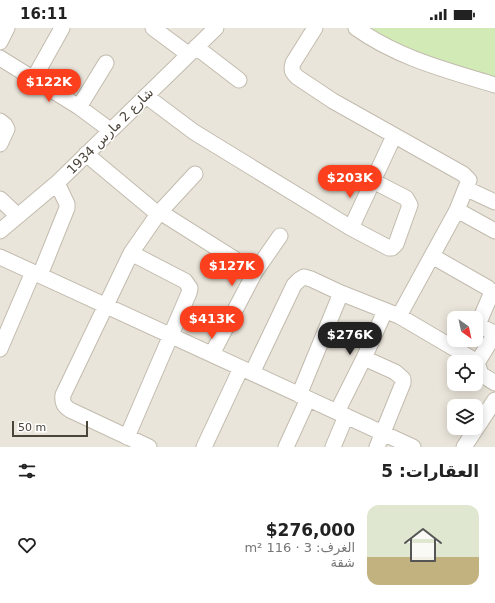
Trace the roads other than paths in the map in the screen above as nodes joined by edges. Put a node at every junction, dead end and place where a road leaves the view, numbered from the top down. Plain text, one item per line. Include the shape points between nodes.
1 (7, 28) edge
2 (62, 28) edge
3 (153, 28) edge
4 (216, 28) edge
5 (314, 28) edge
6 (356, 28) edge
7 (0, 42) edge
8 (192, 50) junction
9 (0, 58) edge
10 (106, 63) dead end
11 (34, 78) junction
12 (239, 80) dead end
13 (495, 85) edge
14 (146, 96) junction
15 (79, 106) junction
16 (0, 121) edge
17 (110, 130) junction
18 (394, 136) junction
19 (0, 144) edge
20 (86, 154) junction
21 (195, 174) dead end
22 (373, 181) junction
23 (57, 183) junction
24 (467, 189) junction
25 (0, 199) edge
26 (495, 202) edge
27 (458, 210) junction
28 (159, 213) junction
29 (18, 216) junction
30 (351, 228) junction
31 (0, 231) edge
32 (495, 231) edge
33 (280, 236) dead end
34 (131, 253) junction
35 (432, 256) junction
36 (0, 257) edge
37 (255, 272) junction
38 (36, 274) junction
39 (341, 293) junction
40 (105, 306) junction
41 (385, 310) junction
42 (399, 316) junction
43 (171, 336) junction
44 (0, 349) edge
45 (212, 354) junction
46 (464, 355) edge
47 (482, 355) edge
48 (364, 358) junction
49 (246, 370) junction
50 (483, 375) edge
51 (495, 383) edge
52 (304, 397) junction
53 (495, 400) edge
54 (341, 414) junction
55 (127, 437) junction
56 (380, 441) edge
57 (149, 447) edge
58 (204, 447) edge
59 (286, 447) edge
60 (333, 447) edge
61 (413, 447) edge
62 (464, 447) edge

1 - 7 street
2 - 11 street
3 - 8 street
4 - 8 street, شارع 2 مارس 1934
5 - 18 street via 293,63 293,74 333,101
6 - 13 street via 404,56
8 - 12 street
8 - 14 street, شارع 2 مارس 1934
9 - 11 street
10 - 15 street
11 - 15 street
14 - 17 street, شارع 2 مارس 1934
14 - 30 street via 194,132
15 - 17 street
16 - 19 street via 7,129
17 - 20 street, شارع 2 مارس 1934
18 - 22 street
18 - 24 street via 467,177
20 - 23 street, شارع 2 مارس 1934
20 - 28 street
21 - 28 street
22 - 30 street
22 - 30 street via 409,200 410,205 396,244 389,248
23 - 29 street, شارع 2 مارس 1934
23 - 38 street via 68,208
24 - 26 street
24 - 27 street
25 - 29 street
27 - 32 street
27 - 35 street
28 - 34 street
28 - 37 street
29 - 31 street, شارع 2 مارس 1934
33 - 37 street
34 - 40 street
34 - 43 street via 185,281 190,288
35 - 42 street
35 - 47 street via 492,292 479,322 482,327 492,332 493,337
36 - 38 street
37 - 45 street
38 - 40 street
38 - 44 street
39 - 41 street
39 - 49 street via 311,279 304,277 299,280
39 - 52 street
40 - 43 street
40 - 55 street via 62,401 70,410
41 - 42 street
41 - 48 street
42 - 46 street
43 - 45 street
43 - 55 street
45 - 49 street
48 - 54 street
48 - 56 street via 395,372 403,379
49 - 52 street
49 - 58 street
50 - 51 street
52 - 54 street
52 - 59 street
53 - 62 street
54 - 56 street
54 - 60 street
55 - 57 street
56 - 61 street

